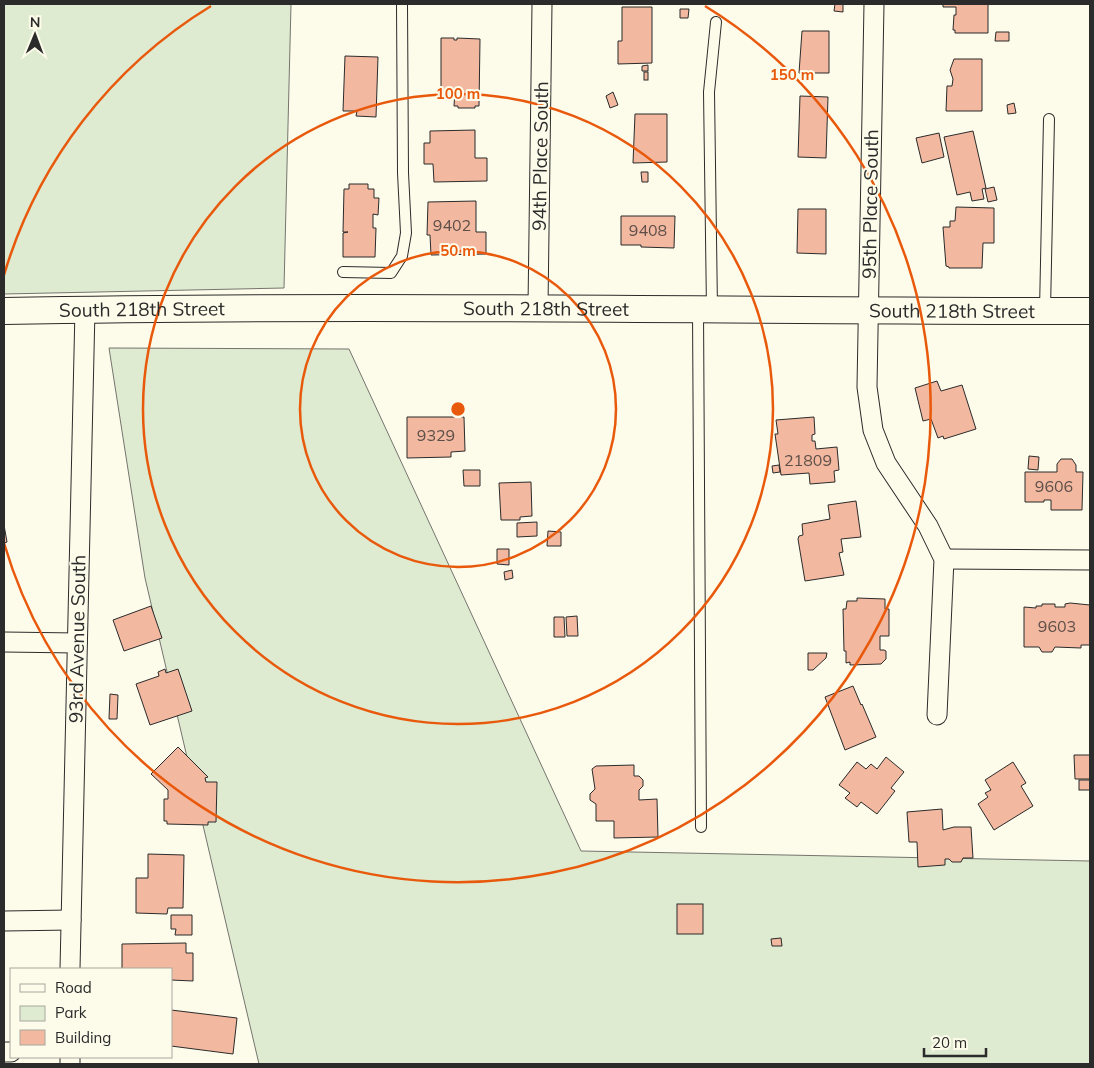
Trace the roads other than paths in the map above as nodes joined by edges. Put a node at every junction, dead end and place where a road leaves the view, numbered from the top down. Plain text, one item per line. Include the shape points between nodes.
1 (402, 4) edge
2 (542, 4) edge
3 (874, 4) edge
4 (716, 22) dead end
5 (1049, 119) dead end
6 (343, 272) dead end
7 (538, 307) junction
8 (85, 309) junction
9 (705, 310) junction
10 (4, 311) edge
11 (867, 311) junction
12 (1045, 311) junction
13 (1090, 311) edge
14 (944, 559) junction
15 (1090, 560) edge
16 (4, 642) edge
17 (77, 643) junction
18 (937, 715) dead end
19 (701, 827) dead end
20 (70, 920) junction
21 (4, 921) edge
22 (70, 968) edge

1 - 6 lane via 406,233 402,256 391,273
2 - 7 street, 94th Place South
3 - 11 street, 95th Place South
4 - 9 lane via 709,92
5 - 12 lane
7 - 8 street, South 218th Street
7 - 9 street, South 218th Street
8 - 10 street, South 218th Street
8 - 17 street, 93rd Avenue South
9 - 11 street, South 218th Street
9 - 19 lane
11 - 12 street, South 218th Street
11 - 14 street, 95th Place South via 867,387 873,430 886,463 928,526
12 - 13 street, South 218th Street
14 - 15 street
14 - 18 street, 95th Place South
16 - 17 street
17 - 20 street, 93rd Avenue South
20 - 21 street
20 - 22 street, 93rd Avenue South

